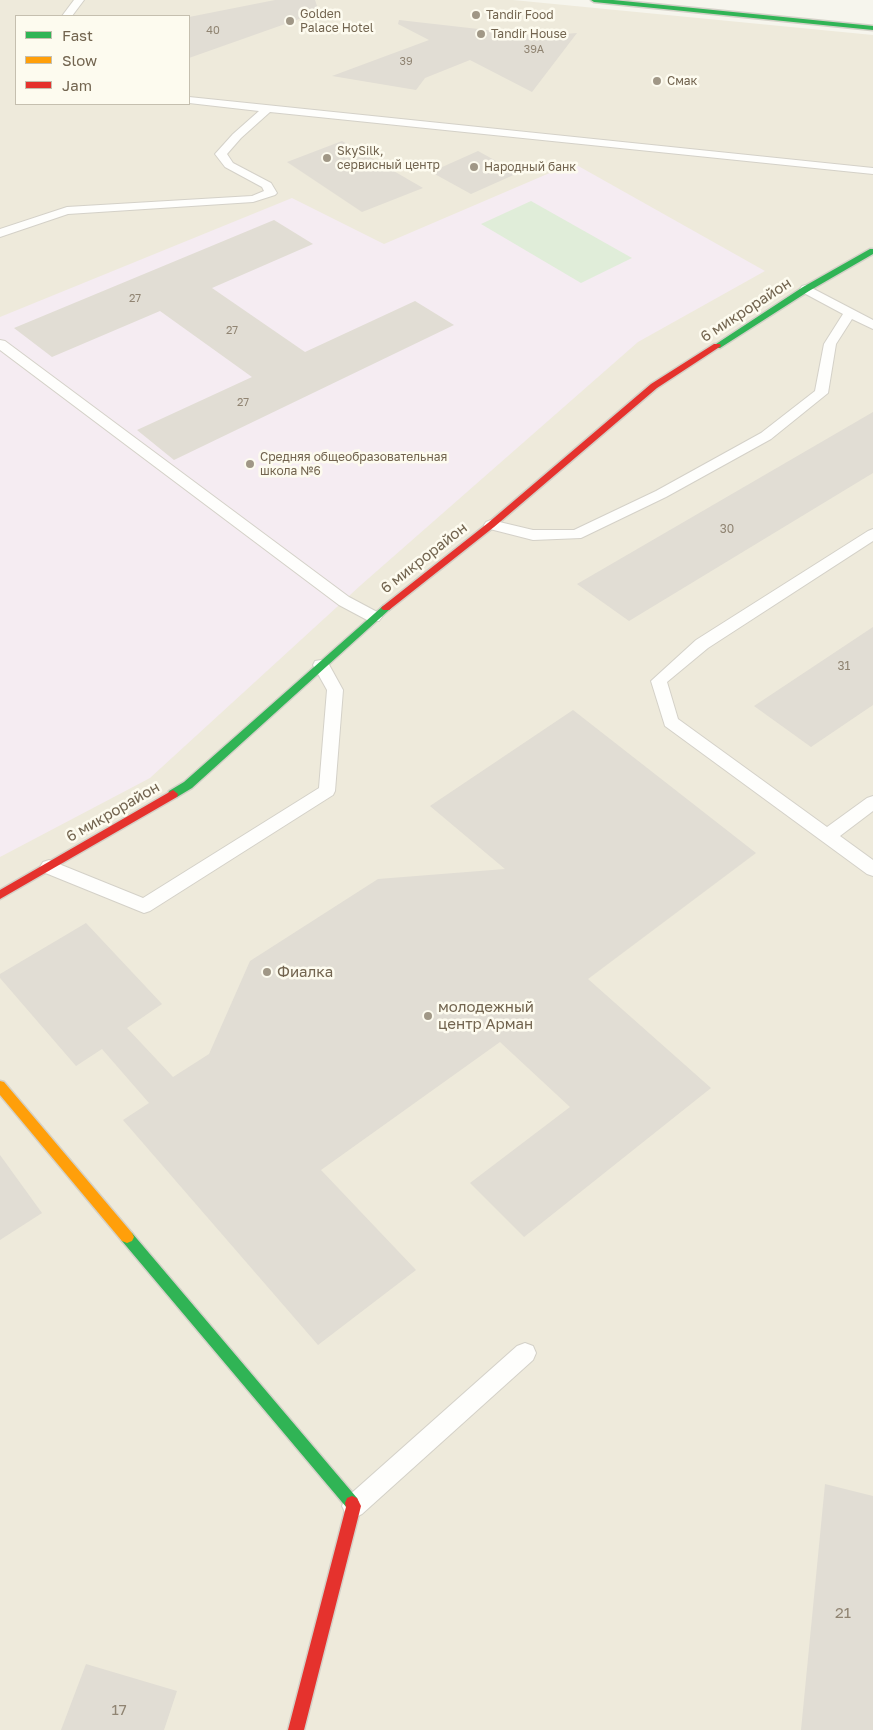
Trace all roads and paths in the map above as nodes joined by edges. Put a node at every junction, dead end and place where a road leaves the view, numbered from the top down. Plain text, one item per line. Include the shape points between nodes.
1 (79, 0) edge
2 (594, 0) edge
3 (67, 15) edge
4 (873, 28) edge
5 (190, 100) edge
6 (268, 108) junction
7 (873, 171) edge
8 (0, 233) edge
9 (873, 251) edge
10 (806, 289) junction
11 (850, 314) junction
12 (873, 325) edge
13 (0, 344) edge
14 (490, 525) junction
15 (873, 534) edge
16 (374, 617) junction
17 (321, 665) junction
18 (873, 802) edge
19 (827, 836) junction
20 (49, 867) junction
21 (873, 869) edge
22 (0, 895) edge
23 (0, 1086) edge
24 (525, 1353) dead end
25 (354, 1506) junction
26 (296, 1730) edge

1 - 3 lane
2 - 4 street
5 - 6 lane
6 - 7 lane
6 - 8 lane via 221,154 230,165 267,185 271,193 253,199 67,211
9 - 10 street, 6 микрорайон
10 - 11 lane
10 - 14 street, 6 микрорайон via 654,386
11 - 12 lane
11 - 14 lane via 830,344 821,393 766,436 661,494 576,535 533,535
13 - 16 lane via 344,601
14 - 16 street, 6 микрорайон
15 - 19 lane via 702,644 659,681 671,722
16 - 17 street, 6 микрорайон
17 - 20 street, 6 микрорайон via 188,786
17 - 20 lane via 335,690 327,791 144,906
18 - 19 lane
19 - 21 lane
20 - 22 street, 6 микрорайон
23 - 25 street
24 - 25 lane
25 - 26 street

